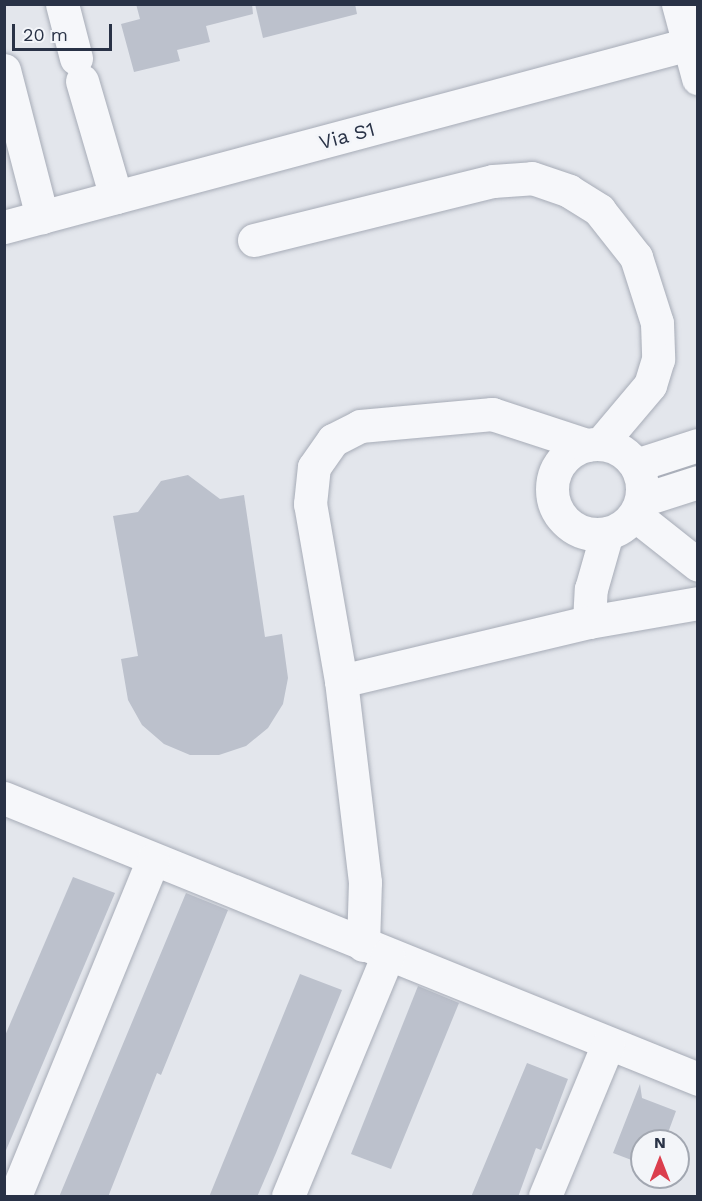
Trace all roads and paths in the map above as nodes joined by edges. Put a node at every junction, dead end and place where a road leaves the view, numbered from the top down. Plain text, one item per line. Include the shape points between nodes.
1 (62, 4) edge
2 (678, 4) edge
3 (688, 44) junction
4 (4, 70) edge
5 (698, 78) edge
6 (116, 197) junction
7 (42, 217) junction
8 (4, 227) edge
9 (254, 240) dead end
10 (594, 444) junction
11 (698, 445) edge
12 (636, 465) junction
13 (698, 482) edge
14 (638, 508) junction
15 (607, 533) junction
16 (698, 565) edge
17 (698, 603) edge
18 (588, 622) junction
19 (341, 681) junction
20 (4, 798) edge
21 (153, 860) junction
22 (376, 950) junction
23 (608, 1044) junction
24 (698, 1079) edge
25 (15, 1197) edge
26 (288, 1197) edge
27 (545, 1197) edge

1 - 6 street
2 - 3 street
3 - 5 street
3 - 6 street, Via S1
4 - 7 street
6 - 7 street, Via S1
7 - 8 street, Via S1
9 - 10 street via 493,181 532,177 569,191 599,210 636,257 657,323 658,359 650,385
10 - 12 street via 615,447
10 - 15 street via 563,459 552,485 553,499 567,523 593,534
10 - 19 street via 492,414 360,426 333,440 314,467 310,504
11 - 12 street
12 - 14 street
13 - 14 street
14 - 15 street
14 - 16 street
15 - 18 street via 591,589
17 - 18 street
18 - 19 street
19 - 22 street
20 - 21 street
21 - 22 street
21 - 25 street
22 - 23 street
22 - 26 street
23 - 24 street
23 - 27 street

